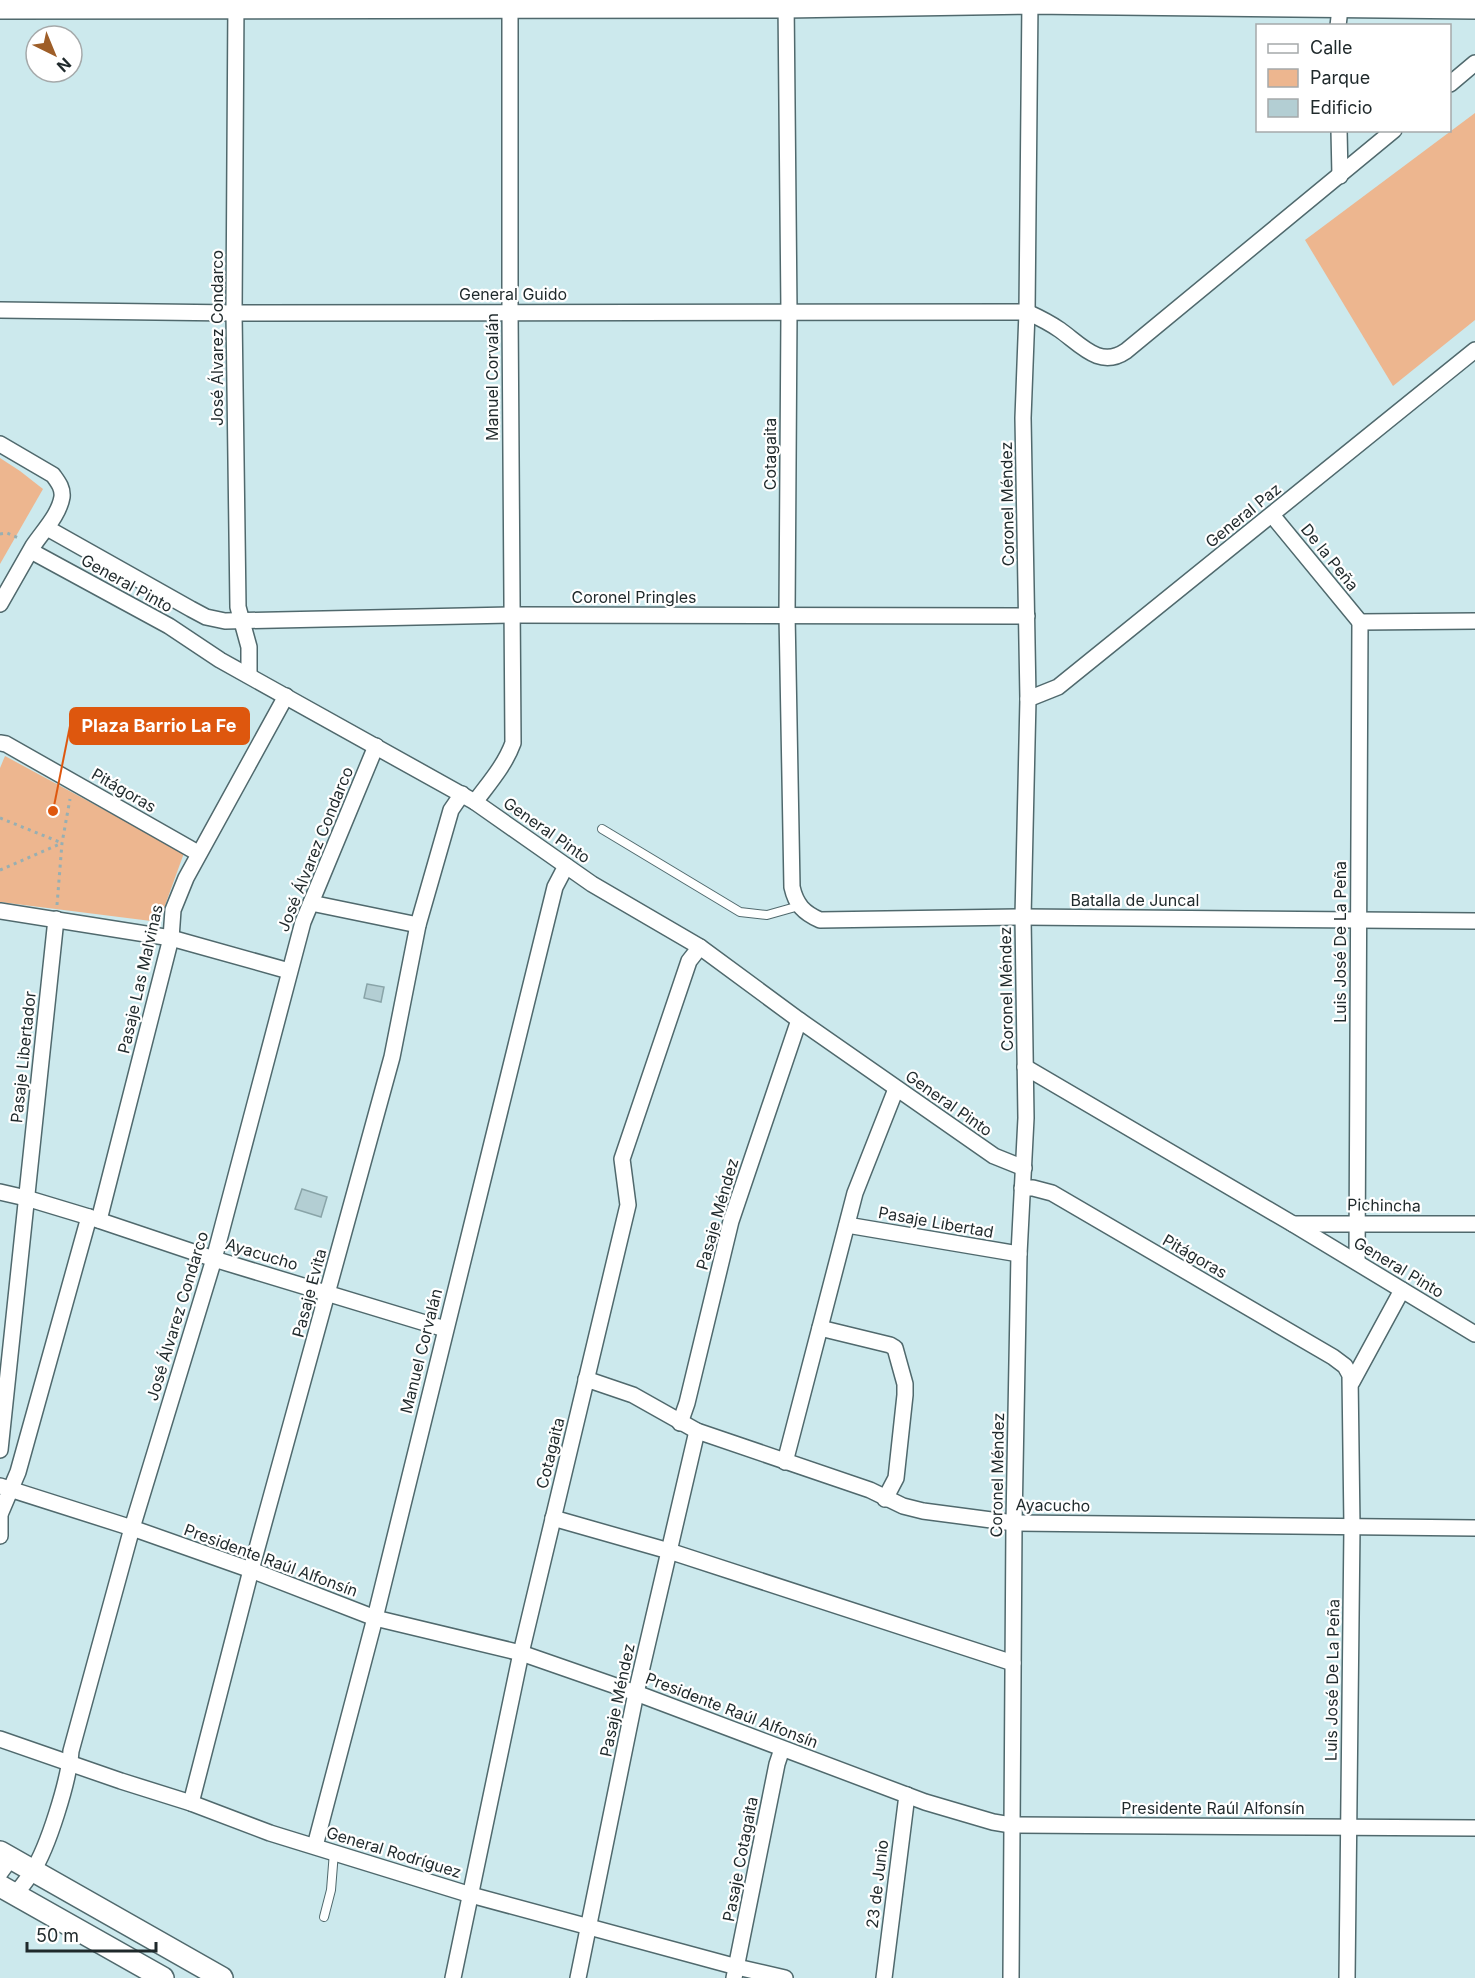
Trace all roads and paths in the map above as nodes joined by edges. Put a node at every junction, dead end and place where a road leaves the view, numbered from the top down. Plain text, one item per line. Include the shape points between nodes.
1 (1030, 2) edge
2 (510, 3) edge
3 (786, 3) edge
4 (236, 4) edge
5 (0, 8) edge
6 (1475, 8) edge
7 (1340, 11) edge
8 (1475, 63) edge
9 (1451, 82) edge
10 (1339, 132) edge
11 (1392, 132) edge
12 (1340, 176) junction
13 (0, 310) edge
14 (510, 311) junction
15 (789, 312) junction
16 (1027, 312) junction
17 (234, 313) junction
18 (1475, 350) edge
19 (0, 444) edge
20 (1272, 515) junction
21 (47, 528) junction
22 (21, 538) dead end
23 (16, 548) dead end
24 (31, 551) junction
25 (0, 604) edge
26 (512, 615) junction
27 (787, 615) junction
28 (1027, 616) junction
29 (1475, 621) edge
30 (242, 622) junction
31 (1360, 622) junction
32 (249, 675) junction
33 (286, 696) junction
34 (1028, 699) junction
35 (0, 743) edge
36 (376, 746) junction
37 (509, 754) joint
38 (73, 782) junction
39 (468, 798) junction
40 (0, 818) edge
41 (602, 829) dead end
42 (62, 843) junction
43 (198, 853) junction
44 (566, 866) junction
45 (0, 870) edge
46 (311, 903) junction
47 (799, 906) junction
48 (0, 911) edge
49 (1023, 917) junction
50 (56, 919) junction
51 (1358, 919) junction
52 (1475, 921) edge
53 (418, 926) junction
54 (171, 938) junction
55 (700, 947) junction
56 (289, 971) junction
57 (799, 1020) junction
58 (1025, 1067) junction
59 (896, 1089) junction
60 (1024, 1168) junction
61 (1022, 1188) junction
62 (0, 1192) edge
63 (27, 1198) junction
64 (94, 1218) junction
65 (1356, 1222) junction
66 (1293, 1224) junction
67 (1475, 1224) edge
68 (847, 1226) junction
69 (1019, 1254) junction
70 (214, 1259) junction
71 (1357, 1262) junction
72 (1402, 1290) junction
73 (328, 1293) junction
74 (820, 1328) junction
75 (445, 1329) junction
76 (1475, 1334) edge
77 (1345, 1366) joint
78 (586, 1379) junction
79 (1352, 1382) junction
80 (680, 1423) junction
81 (698, 1431) junction
82 (0, 1450) edge
83 (784, 1462) junction
84 (6, 1487) edge
85 (885, 1499) junction
86 (0, 1508) edge
87 (553, 1518) junction
88 (1014, 1523) junction
89 (1352, 1527) junction
90 (132, 1528) junction
91 (1475, 1528) edge
92 (0, 1536) edge
93 (669, 1551) junction
94 (251, 1570) junction
95 (375, 1618) junction
96 (521, 1653) junction
97 (1013, 1663) junction
98 (636, 1693) junction
99 (0, 1739) edge
100 (782, 1749) junction
101 (70, 1764) junction
102 (907, 1795) junction
103 (191, 1803) junction
104 (1011, 1825) junction
105 (1348, 1827) junction
106 (1475, 1828) edge
107 (315, 1846) junction
108 (334, 1852) junction
109 (4, 1861) edge
110 (33, 1871) junction
111 (8, 1890) edge
112 (471, 1895) junction
113 (324, 1917) dead end
114 (589, 1928) junction
115 (736, 1973) edge
116 (163, 1978) edge
117 (222, 1978) edge
118 (453, 1978) edge
119 (578, 1978) edge
120 (785, 1978) edge
121 (884, 1978) edge
122 (1011, 1978) edge
123 (1347, 1978) edge

1 - 3 main road
1 - 7 main road
1 - 16 street, Coronel Méndez
2 - 3 main road
2 - 4 main road
2 - 14 street, Manuel Corvalán
3 - 15 street, Cotagaita
4 - 5 main road
4 - 17 street, José Álvarez Condarco
6 - 7 main road
8 - 9 street
10 - 12 street
11 - 12 street
12 - 16 street via 1118,357 1097,356
13 - 17 street, General Guido
14 - 15 street, General Guido
14 - 17 street, General Guido
14 - 26 street, Manuel Corvalán
15 - 16 street, General Guido
15 - 27 street, Cotagaita
16 - 28 street, Coronel Méndez via 1023,418
17 - 30 street, José Álvarez Condarco via 238,607
18 - 20 street, General Paz
19 - 21 street via 59,483 62,495
20 - 31 street, De la Peña
20 - 34 street, General Paz via 1058,687
21 - 24 street
21 - 30 street, General Pinto via 206,617
22 - 23 path
24 - 25 street
24 - 32 street, General Pinto via 169,626
26 - 27 street, Coronel Pringles
26 - 30 street, Coronel Pringles
26 - 37 street, Manuel Corvalán via 513,743
27 - 28 street, Coronel Pringles
27 - 47 street, Cotagaita via 792,887
28 - 34 street, Coronel Méndez
29 - 31 street
30 - 32 street, José Álvarez Condarco via 249,647
31 - 51 street, Luis José De La Peña
32 - 33 street, General Pinto
33 - 36 street, General Pinto
33 - 43 street, Pasaje Las Malvinas
34 - 49 street, Coronel Méndez
35 - 38 street, Pitágoras
36 - 39 street, General Pinto
36 - 46 street, José Álvarez Condarco
37 - 39 street, Pasaje Evita
38 - 42 path
38 - 43 street, Pitágoras
39 - 44 street, General Pinto
39 - 53 street, Pasaje Evita via 452,810
40 - 42 path
41 - 47 lane via 740,912 767,915
42 - 45 path
42 - 50 path
43 - 54 street, Pasaje Las Malvinas via 173,910
44 - 55 street, General Pinto
44 - 75 street, Manuel Corvalán via 555,887
46 - 53 street
46 - 56 street, José Álvarez Condarco
47 - 49 street, Batalla de Juncal via 820,920
48 - 50 street
49 - 51 street, Batalla de Juncal
49 - 58 street, Coronel Méndez
50 - 54 street
50 - 63 street, Pasaje Libertador
51 - 52 street, Batalla de Juncal
51 - 65 street, Luis José De La Peña
53 - 73 street, Pasaje Evita via 392,1057
54 - 56 street
54 - 64 street, Pasaje Las Malvinas
55 - 57 street, General Pinto
55 - 78 street, Cotagaita via 688,962 622,1159 628,1205
56 - 70 street, José Álvarez Condarco
57 - 59 street, General Pinto
57 - 80 street, Pasaje Méndez via 730,1221
58 - 60 street, Coronel Méndez
58 - 66 street, General Pinto
59 - 60 street, General Pinto via 994,1156
59 - 68 street via 855,1193
60 - 61 street, Coronel Méndez
61 - 69 street, Coronel Méndez
61 - 77 street, Pitágoras via 1052,1193
62 - 63 street, Ayacucho
63 - 64 street, Ayacucho
63 - 82 street, Pasaje Libertador
64 - 70 street, Ayacucho
64 - 84 street, Pasaje Las Malvinas via 18,1472
65 - 66 street, Pichincha
65 - 67 street, Pichincha
65 - 71 street, Luis José De La Peña
66 - 71 street, General Pinto
68 - 69 street, Pasaje Libertad
68 - 74 street
69 - 88 street, Coronel Méndez
70 - 73 street, Ayacucho
70 - 90 street, José Álvarez Condarco
71 - 72 street, General Pinto
72 - 76 street, General Pinto
72 - 79 street, Luis José De La Peña
73 - 75 street, Ayacucho
73 - 94 street, Pasaje Evita
74 - 83 street
74 - 85 street via 895,1348 905,1395 896,1478
75 - 95 street, Manuel Corvalán
77 - 79 street, Luis José De La Peña
78 - 80 street, Ayacucho via 633,1395
78 - 87 street, Cotagaita
79 - 89 street, Luis José De La Peña
80 - 81 street, Ayacucho
81 - 83 street, Ayacucho
81 - 93 street, Pasaje Méndez
83 - 85 street, Ayacucho via 870,1490
84 - 86 street, Pasaje Las Malvinas
84 - 90 street, Presidente Raúl Alfonsín
85 - 88 street, Ayacucho via 923,1511
86 - 92 street
87 - 93 street
87 - 96 street, Cotagaita
88 - 89 street, Ayacucho
88 - 97 street, Coronel Méndez
89 - 91 street, Ayacucho
89 - 105 street, Luis José De La Peña
90 - 94 street, Presidente Raúl Alfonsín
90 - 101 street, José Álvarez Condarco via 70,1751
93 - 97 street
93 - 98 street, Pasaje Méndez
94 - 95 street, Presidente Raúl Alfonsín
94 - 103 street, Pasaje Evita
95 - 96 street, Presidente Raúl Alfonsín
95 - 107 street, Manuel Corvalán
96 - 98 street, Presidente Raúl Alfonsín
96 - 112 street, Cotagaita
97 - 104 street, Coronel Méndez
98 - 100 street, Presidente Raúl Alfonsín
98 - 114 street, Pasaje Méndez
99 - 101 street, General Rodríguez
100 - 102 street, Presidente Raúl Alfonsín
100 - 115 street, Pasaje Cotagaita
101 - 103 street, General Rodríguez
101 - 110 street, José Álvarez Condarco via 44,1849
102 - 104 street, Presidente Raúl Alfonsín
102 - 121 street, 23 de Junio
103 - 107 street, General Rodríguez
104 - 105 street, Presidente Raúl Alfonsín
104 - 122 street, Coronel Méndez
105 - 106 street, Presidente Raúl Alfonsín
105 - 123 street, Luis José De La Peña
107 - 108 street, General Rodríguez
108 - 112 street, General Rodríguez
108 - 113 lane
109 - 110 main road
110 - 111 street, José Álvarez Condarco
110 - 117 main road
111 - 116 main road
112 - 114 street, General Rodríguez
112 - 118 street, Cotagaita
114 - 115 street, General Rodríguez
114 - 119 street, Pasaje Méndez
115 - 120 street, General Rodríguez

